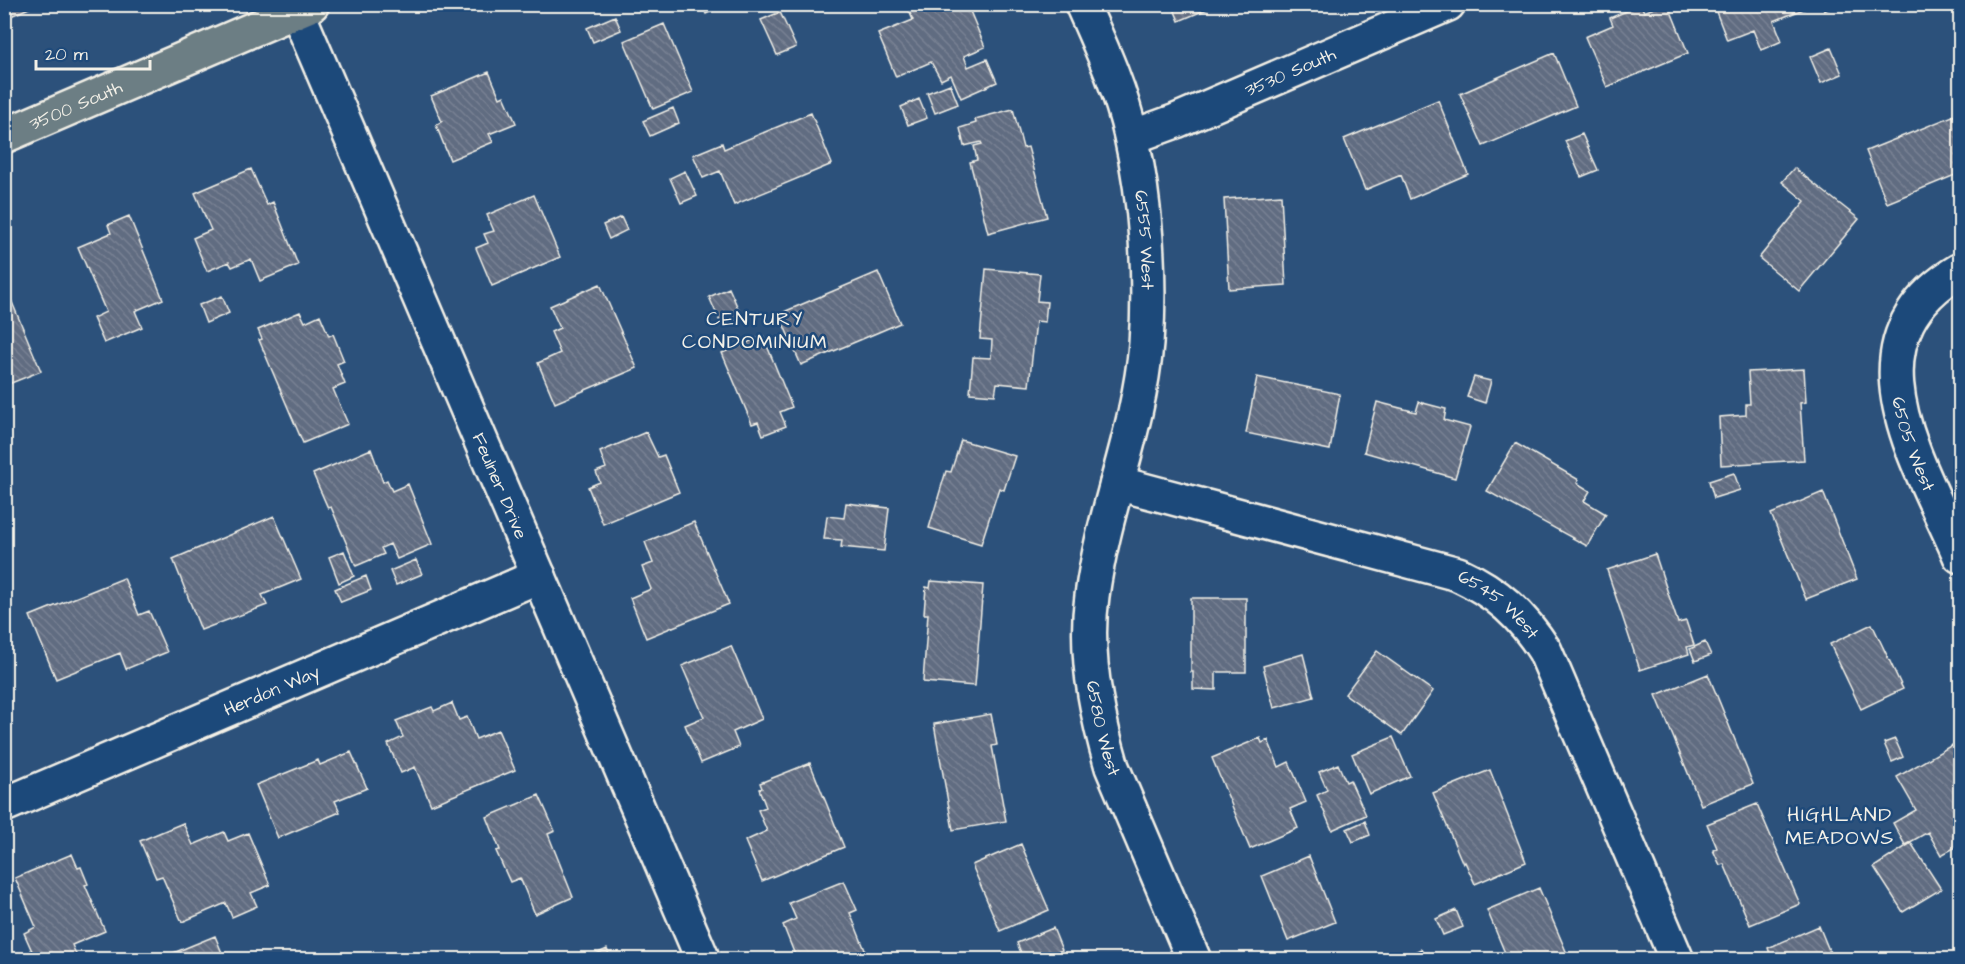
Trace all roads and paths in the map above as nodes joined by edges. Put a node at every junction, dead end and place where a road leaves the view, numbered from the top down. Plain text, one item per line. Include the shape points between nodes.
1 (1082, 4) edge
2 (1448, 4) edge
3 (301, 7) edge
4 (4, 136) edge
5 (1132, 137) junction
6 (1960, 270) edge
7 (1117, 483) junction
8 (1960, 556) edge
9 (539, 576) junction
10 (4, 805) edge
11 (702, 960) edge
12 (1194, 960) edge
13 (1677, 960) edge

1 - 5 street, 6555 West via 1115,82
2 - 5 street, 3530 South
3 - 4 main road, 3500 South
3 - 9 street, Feulner Drive
5 - 7 street, 6555 West via 1145,247 1146,344
6 - 8 street, 6505 West via 1922,302 1901,339 1896,361 1896,399 1902,419
7 - 12 street, 6580 West via 1091,599 1097,704 1112,766
7 - 13 street, 6545 West via 1458,574 1509,604 1545,651
9 - 10 street, Herdon Way
9 - 11 street, Feulner Drive

